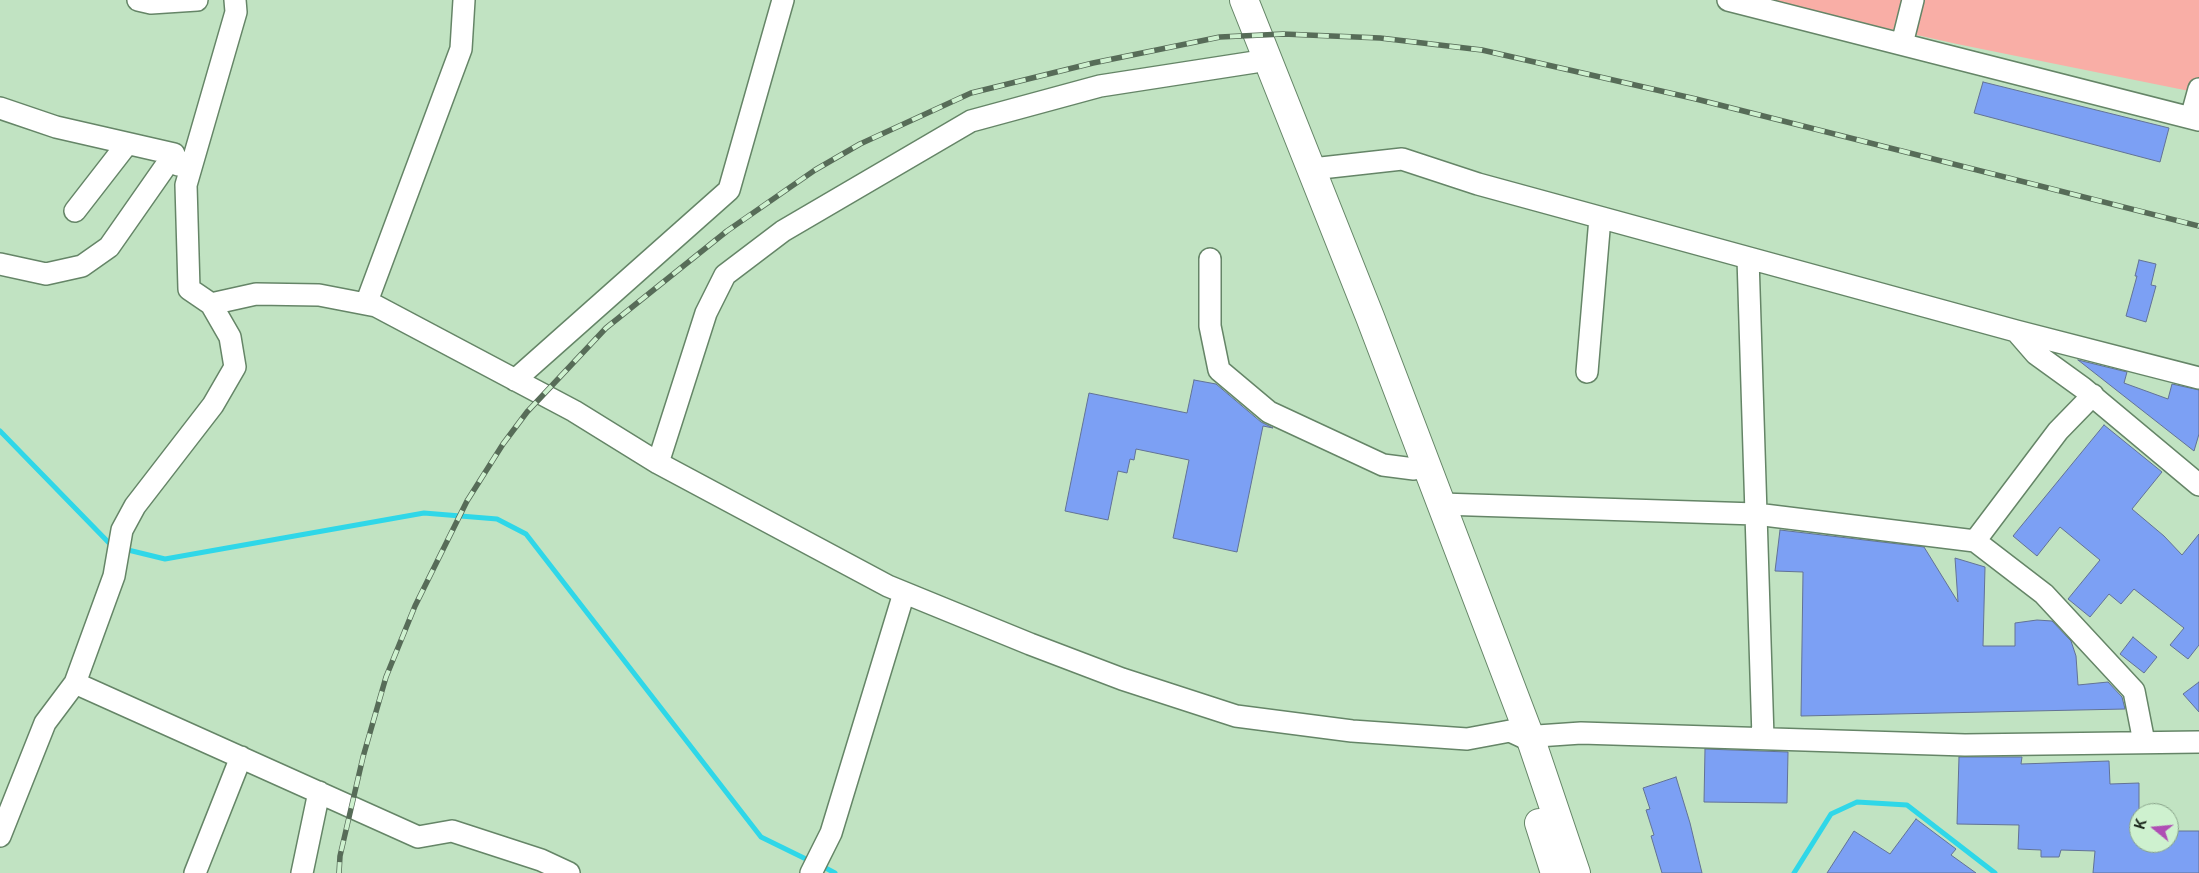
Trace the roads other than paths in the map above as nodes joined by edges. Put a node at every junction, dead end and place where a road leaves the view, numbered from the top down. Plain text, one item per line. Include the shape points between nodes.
1 (138, 0) edge
2 (197, 0) edge
3 (235, 0) edge
4 (464, 0) edge
5 (783, 0) edge
6 (1231, 0) edge
7 (1244, 0) edge
8 (1728, 0) edge
9 (1913, 0) edge
10 (1902, 44) junction
11 (1255, 62) junction
12 (2199, 89) edge
13 (2, 112) edge
14 (2195, 119) edge
15 (127, 144) junction
16 (174, 154) junction
17 (1312, 169) junction
18 (186, 185) junction
19 (76, 211) dead end
20 (1600, 218) junction
21 (1748, 258) junction
22 (1210, 259) dead end
23 (0, 264) edge
24 (211, 304) junction
25 (366, 304) junction
26 (2016, 331) junction
27 (1587, 372) dead end
28 (2199, 378) edge
29 (515, 380) junction
30 (2093, 395) junction
31 (658, 463) junction
32 (1414, 469) junction
33 (2199, 484) edge
34 (1441, 504) junction
35 (1756, 514) junction
36 (1975, 541) junction
37 (904, 593) junction
38 (75, 683) junction
39 (1520, 734) junction
40 (1763, 738) junction
41 (2144, 742) junction
42 (2199, 742) edge
43 (241, 756) junction
44 (319, 792) junction
45 (0, 836) edge
46 (195, 873) edge
47 (302, 873) edge
48 (569, 873) edge
49 (811, 873) edge
50 (1555, 873) edge
51 (1576, 873) edge

1 - 2 street via 151,4
3 - 18 street via 236,12
4 - 25 street via 462,49
5 - 29 street via 729,190
6 - 11 main road
7 - 17 main road
8 - 10 street
9 - 10 street
10 - 14 street
11 - 31 street via 1100,86 971,121 783,231 725,275 706,314
11 - 32 main road via 1359,317
12 - 14 street
13 - 15 street
15 - 16 street
15 - 19 street
16 - 18 street
16 - 23 street via 109,247 82,266 46,274
17 - 20 street via 1402,159
17 - 34 main road
18 - 24 street via 189,289
20 - 21 street
20 - 27 street
21 - 26 street
21 - 35 street
22 - 32 street via 1210,326 1219,370 1269,412 1383,465
24 - 25 street via 256,294 319,295
24 - 38 street via 230,337 235,367 213,405 135,506 122,530 114,576
25 - 29 street via 428,332
26 - 28 street
26 - 30 street via 2036,354
29 - 31 street via 574,411
30 - 33 street
30 - 36 street via 2058,431
31 - 37 street
32 - 39 main road
34 - 35 street
34 - 39 main road
35 - 36 street
35 - 40 street
36 - 41 street via 2044,594 2134,691
37 - 39 street via 1103,672 1236,716 1352,731 1467,738
37 - 49 street via 830,833
38 - 43 street
38 - 45 street via 45,723
39 - 40 street
39 - 50 main road
39 - 51 main road
40 - 41 street via 1965,745
41 - 42 street
43 - 44 street
43 - 46 street
44 - 47 street
44 - 48 street via 418,838 452,831 542,860

